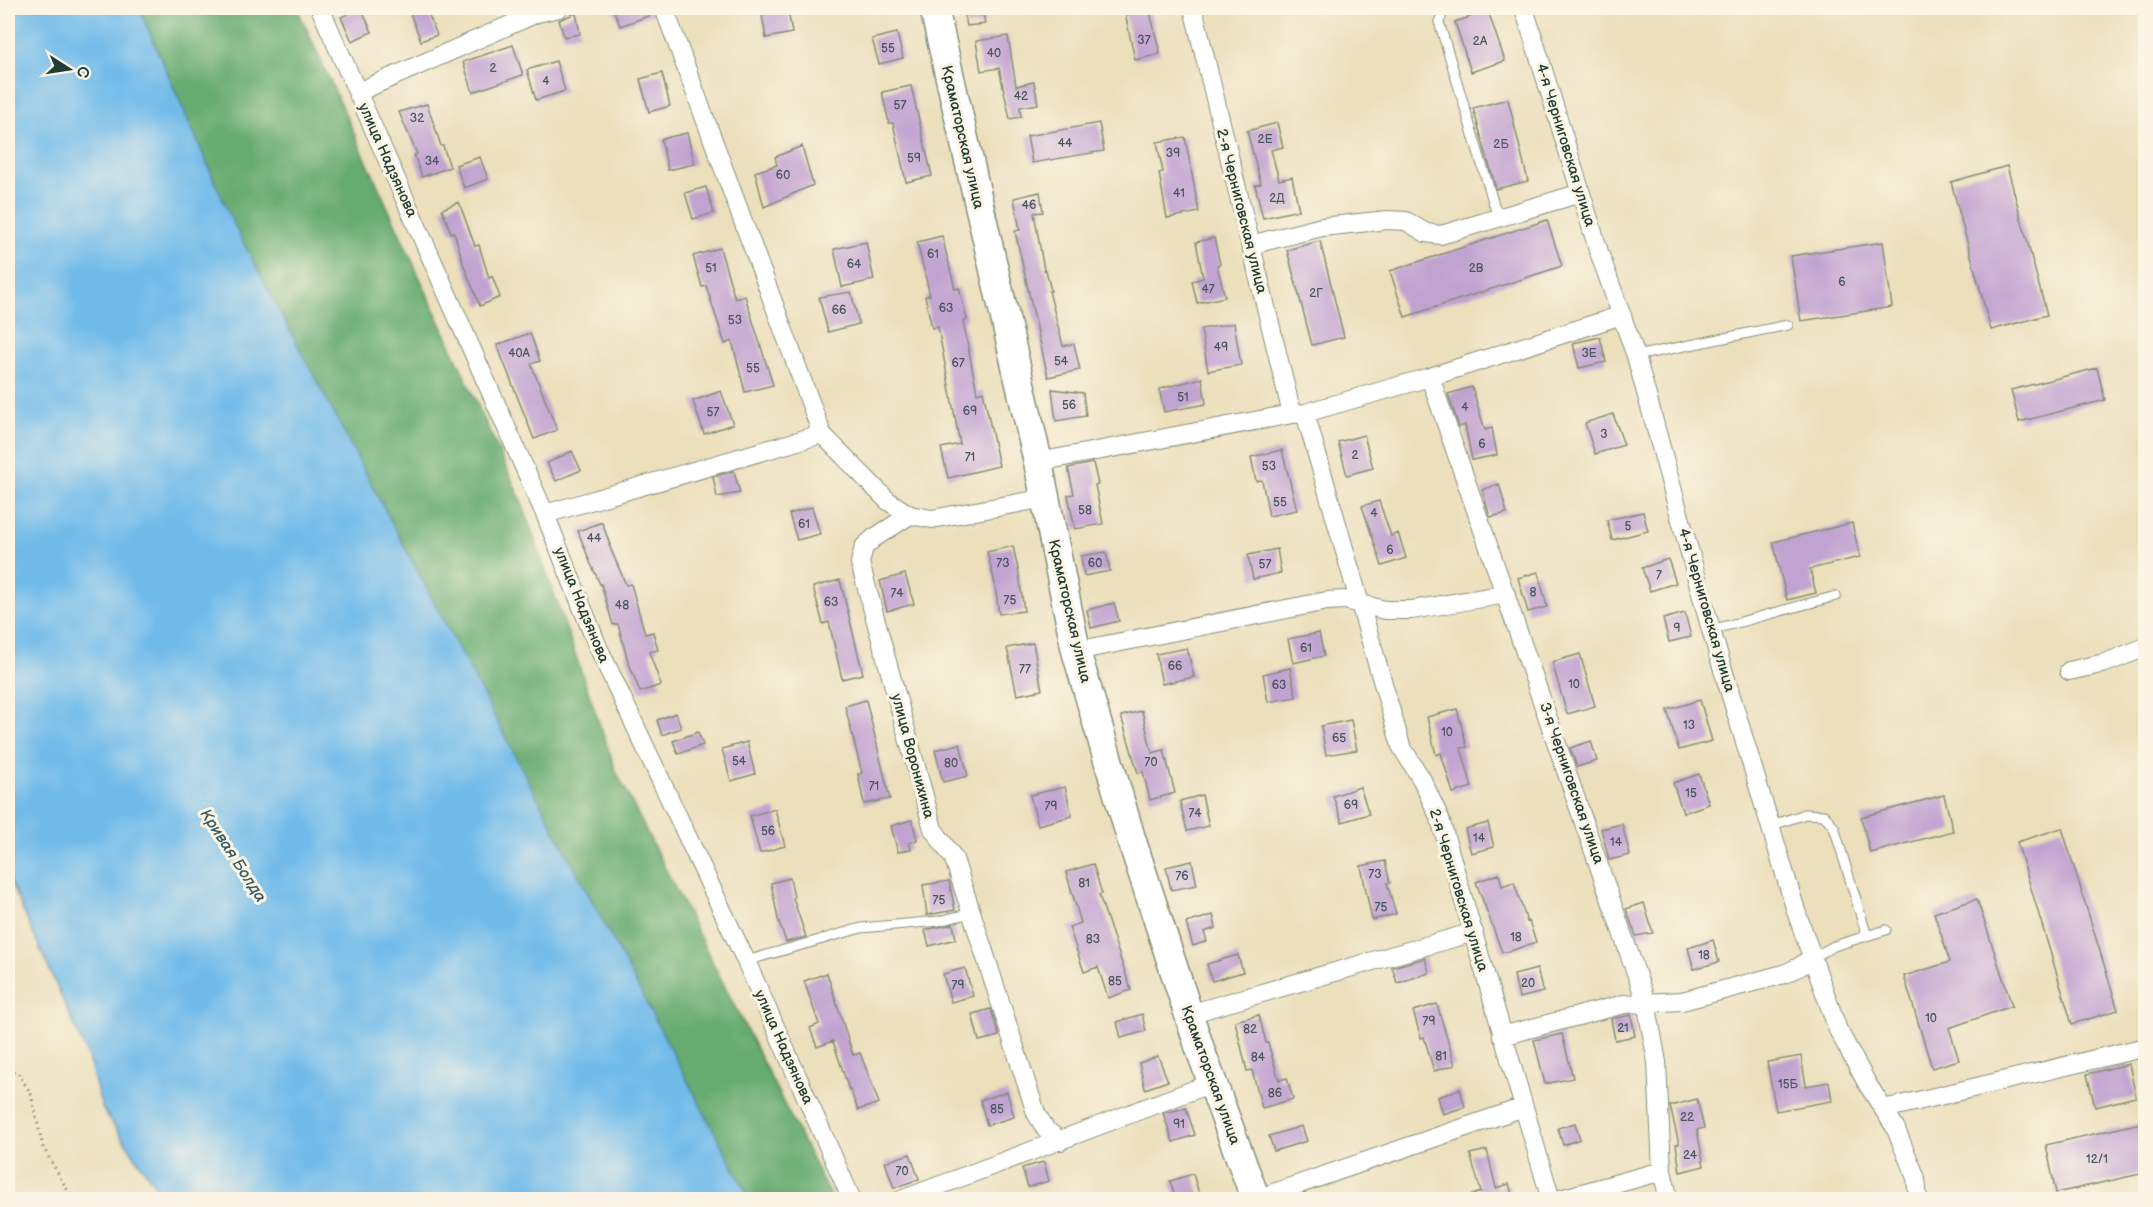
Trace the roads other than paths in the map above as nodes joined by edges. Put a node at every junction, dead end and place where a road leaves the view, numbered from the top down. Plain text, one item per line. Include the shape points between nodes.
1 (320, 8) edge
2 (559, 8) edge
3 (664, 8) edge
4 (934, 8) edge
5 (1193, 8) edge
6 (1450, 8) edge
7 (1524, 8) edge
8 (536, 10) edge
9 (358, 92) junction
10 (1581, 193) junction
11 (1498, 218) junction
12 (1250, 245) junction
13 (1623, 315) junction
14 (1788, 325) dead end
15 (1636, 356) junction
16 (1430, 377) junction
17 (1298, 414) junction
18 (822, 434) junction
19 (1038, 462) junction
20 (1046, 498) junction
21 (544, 514) junction
22 (910, 515) junction
23 (1506, 594) junction
24 (1836, 596) dead end
25 (1361, 605) junction
26 (1711, 630) junction
27 (2145, 647) edge
28 (1076, 651) junction
29 (2069, 671) dead end
30 (1770, 826) junction
31 (971, 913) junction
32 (1886, 930) dead end
33 (1474, 932) junction
34 (1867, 936) junction
35 (1812, 958) junction
36 (746, 961) junction
37 (1646, 1002) junction
38 (1189, 1014) junction
39 (1503, 1036) junction
40 (2145, 1047) edge
41 (1212, 1083) junction
42 (1524, 1107) junction
43 (1884, 1109) junction
44 (1060, 1141) junction
45 (1662, 1172) junction
46 (1256, 1199) edge
47 (852, 1200) edge
48 (901, 1200) edge
49 (1551, 1200) edge
50 (1557, 1200) edge
51 (1669, 1200) edge
52 (1918, 1200) edge

1 - 9 street, улица Надзянова
2 - 8 street
3 - 18 street
4 - 19 main road, Краматорская улица
5 - 12 street, 2-я Черниговская улица
6 - 11 lane via 1443,12 1439,22
7 - 10 street, 4-я Черниговская улица
8 - 9 street
9 - 21 street, улица Надзянова
10 - 11 street
10 - 13 street, 4-я Черниговская улица
11 - 12 street via 1441,235 1426,234 1406,221 1388,220 1310,230
12 - 17 street, 2-я Черниговская улица
13 - 15 street, 4-я Черниговская улица
13 - 16 street
14 - 15 lane
15 - 26 street, 4-я Черниговская улица
16 - 17 street
16 - 23 street, 3-я Черниговская улица
17 - 19 street
17 - 25 street, 2-я Черниговская улица
18 - 21 street
18 - 22 street via 888,501
19 - 20 main road, Краматорская улица
20 - 22 street via 932,519
20 - 28 main road, Краматорская улица
21 - 36 street, улица Надзянова via 598,647
22 - 31 street, улица Воронихина via 864,547 860,564 933,829 954,859
23 - 25 street via 1412,610
23 - 37 street, 3-я Черниговская улица
24 - 26 lane
25 - 28 street via 1345,600 1327,601
25 - 33 street, 2-я Черниговская улица via 1401,746 1440,819
26 - 30 street, 4-я Черниговская улица
27 - 29 street via 2105,663
28 - 38 main road, Краматорская улица via 1131,838
30 - 34 lane via 1805,814 1824,815 1834,827
30 - 35 street, 4-я Черниговская улица
31 - 36 lane via 939,921 861,928
31 - 44 street, улица Воронихина via 1036,1113 1046,1130
32 - 34 lane
33 - 38 street
33 - 39 street, 2-я Черниговская улица
34 - 35 lane
35 - 37 street via 1784,974 1682,1001
35 - 43 street, 4-я Черниговская улица via 1838,1030
36 - 47 street, улица Надзянова
37 - 39 street via 1624,1004
37 - 45 street, 3-я Черниговская улица via 1657,1062
38 - 41 main road, Краматорская улица
39 - 42 street, 2-я Черниговская улица
40 - 43 street
41 - 44 street
41 - 46 main road, Краматорская улица
42 - 46 street
42 - 49 street, 2-я Черниговская улица
43 - 52 street, 4-я Черниговская улица via 1916,1178
44 - 48 street
45 - 50 street
45 - 51 street, 3-я Черниговская улица

